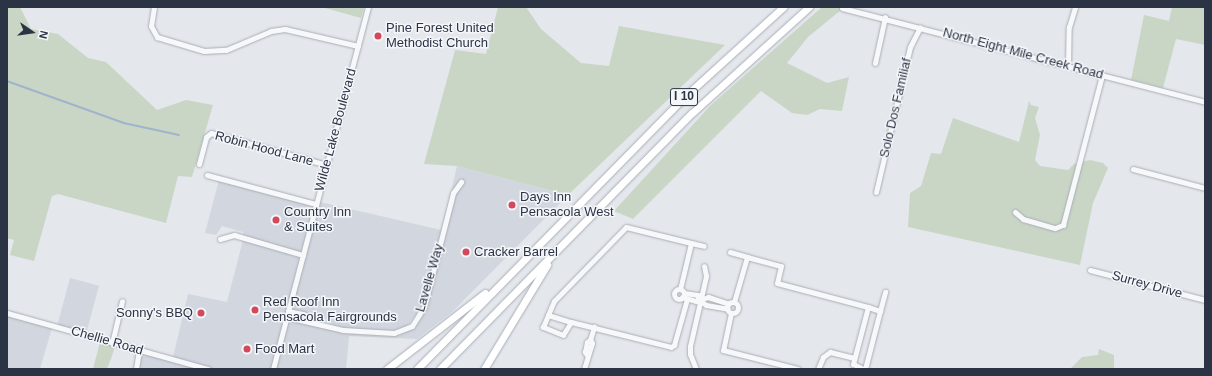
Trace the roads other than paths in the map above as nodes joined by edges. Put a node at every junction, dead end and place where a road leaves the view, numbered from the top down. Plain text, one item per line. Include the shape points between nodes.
1 (154, 7) edge
2 (368, 7) edge
3 (783, 7) edge
4 (809, 7) edge
5 (1075, 7) edge
6 (842, 8) edge
7 (885, 17) junction
8 (920, 27) junction
9 (358, 46) junction
10 (875, 63) dead end
11 (1068, 66) junction
12 (1102, 75) junction
13 (1205, 102) edge
14 (199, 164) dead end
15 (327, 165) junction
16 (1133, 169) dead end
17 (207, 175) dead end
18 (461, 182) dead end
19 (1205, 188) edge
20 (876, 192) dead end
21 (316, 204) junction
22 (1015, 212) dead end
23 (220, 240) dead end
24 (692, 243) junction
25 (561, 246) junction
26 (704, 246) dead end
27 (730, 252) dead end
28 (303, 255) junction
29 (747, 257) junction
30 (704, 266) dead end
31 (1090, 270) dead end
32 (502, 281) junction
33 (886, 292) dead end
34 (683, 294) junction
35 (699, 299) junction
36 (1205, 300) edge
37 (122, 301) dead end
38 (731, 307) junction
39 (868, 308) junction
40 (288, 311) junction
41 (880, 311) junction
42 (7, 314) edge
43 (548, 315) junction
44 (287, 317) junction
45 (318, 322) junction
46 (571, 322) junction
47 (594, 327) junction
48 (112, 343) junction
49 (139, 350) junction
50 (854, 358) junction
51 (136, 369) edge
52 (208, 369) edge
53 (273, 369) edge
54 (387, 369) edge
55 (417, 369) edge
56 (440, 369) edge
57 (484, 369) edge
58 (584, 369) edge
59 (696, 369) edge
60 (798, 369) edge
61 (818, 369) edge
62 (864, 369) edge

1 - 9 street via 151,26 156,37 204,51 226,50 266,33 284,29
2 - 9 street, Wilde Lake Boulevard
3 - 32 highway, I 10 via 682,99
4 - 25 highway, I 10 via 692,113
5 - 11 street via 1069,27
6 - 7 street, North Eight Mile Creek Road
7 - 8 street, North Eight Mile Creek Road
7 - 10 street
8 - 11 street, North Eight Mile Creek Road
8 - 20 street, Solo Dos Familiaf via 910,47
9 - 15 street, Wilde Lake Boulevard
11 - 12 street, North Eight Mile Creek Road
12 - 13 street, North Eight Mile Creek Road
12 - 22 street via 1063,225 1055,228 1023,219
14 - 15 street, Robin Hood Lane via 206,137 211,133
15 - 21 street, Wilde Lake Boulevard
16 - 19 street
17 - 21 street
18 - 45 street, Lavelle Way via 453,193 424,307 414,324 391,333 343,330
21 - 28 street, Wilde Lake Boulevard
23 - 28 street via 234,236
24 - 26 street
24 - 34 street
24 - 43 street via 626,227 562,290
25 - 56 highway, I 10
25 - 57 highway via 530,290
27 - 29 street
28 - 40 street, Wilde Lake Boulevard
29 - 38 street
29 - 39 street via 781,266 777,283
30 - 35 street via 706,276
31 - 36 street, Surrey Drive
32 - 54 highway
32 - 55 highway, I 10
33 - 41 street
34 - 35 street via 698,295
34 - 47 street via 674,345 671,347
35 - 38 street via 706,305
35 - 38 street via 708,297
35 - 59 street via 690,346 690,354
37 - 48 street
38 - 60 street via 723,350
39 - 41 street
39 - 50 street
40 - 44 street, Wilde Lake Boulevard
40 - 45 street, Lavelle Way via 303,314
41 - 62 street
42 - 48 street, Chellie Road
43 - 46 street
43 - 46 street via 543,327 563,335
44 - 45 street, Lavelle Way
44 - 53 street, Wilde Lake Boulevard
46 - 47 street
47 - 58 street via 587,342
48 - 49 street, Chellie Road
49 - 51 street
49 - 52 street, Chellie Road
50 - 61 street via 830,352 823,357
50 - 62 street via 855,367

